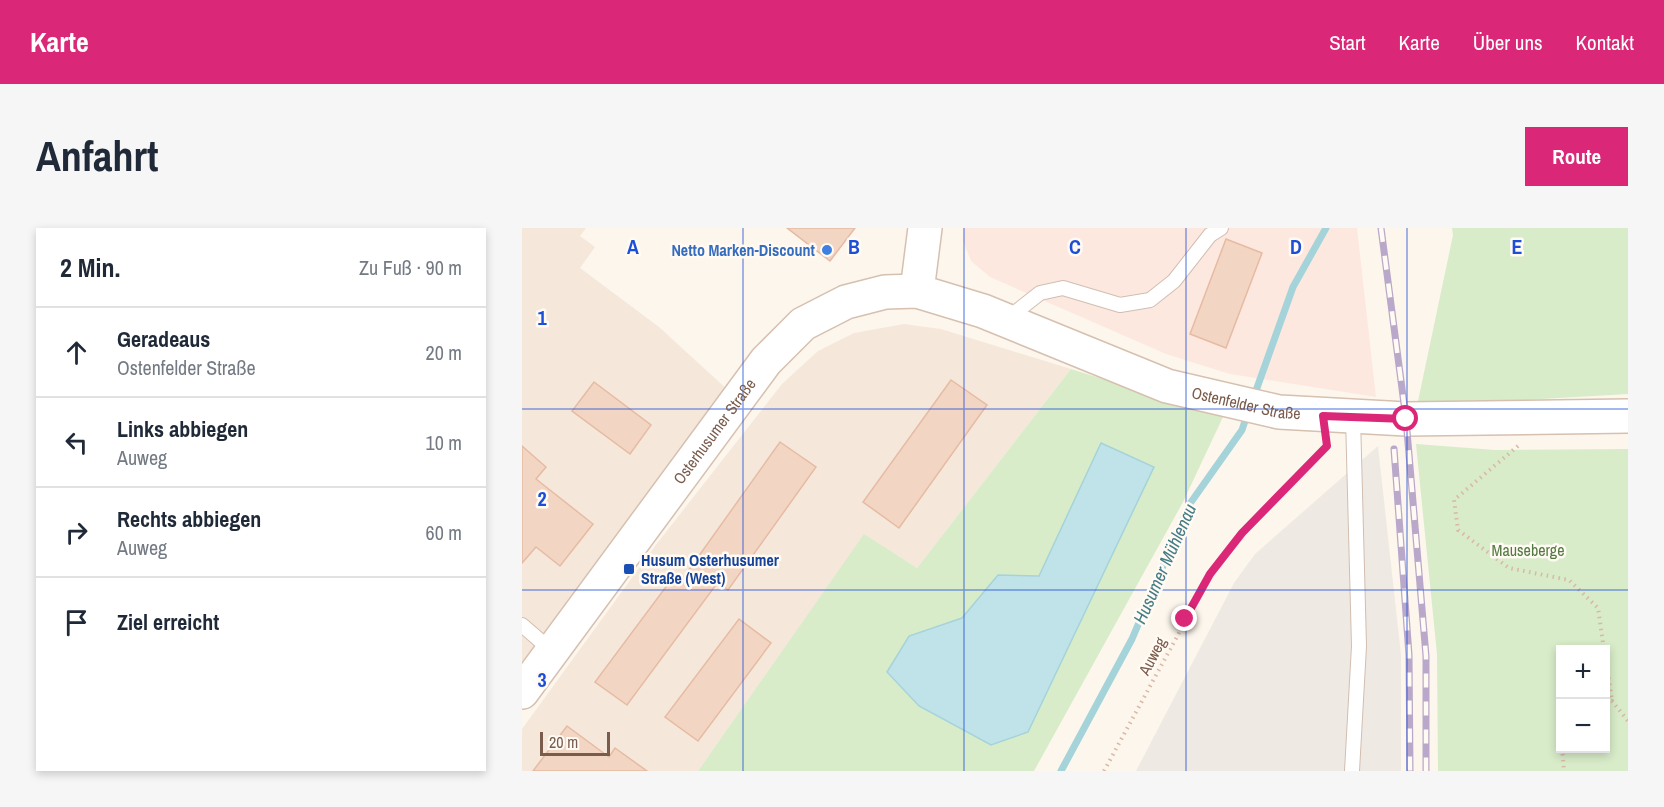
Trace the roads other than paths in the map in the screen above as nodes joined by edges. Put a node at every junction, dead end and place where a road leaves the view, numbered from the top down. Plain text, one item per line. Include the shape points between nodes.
1 (925, 228) edge
2 (1221, 228) edge
3 (917, 291) junction
4 (1005, 320) junction
5 (1338, 416) junction
6 (1628, 416) edge
7 (522, 625) edge
8 (552, 651) junction
9 (522, 692) edge
10 (1352, 771) edge

1 - 3 main road
2 - 4 lane via 1210,235 1174,280 1150,300 1120,305 1063,288 1040,293
3 - 4 main road, Ostenfelder Straße
3 - 8 main road, Osterhusumer Straße via 885,292 846,302 803,324 766,361
4 - 5 main road, Ostenfelder Straße via 1167,386 1279,412
5 - 6 main road, Ostenfelder Straße
5 - 10 lane via 1359,646
7 - 8 lane
8 - 9 main road, Osterhusumer Straße

